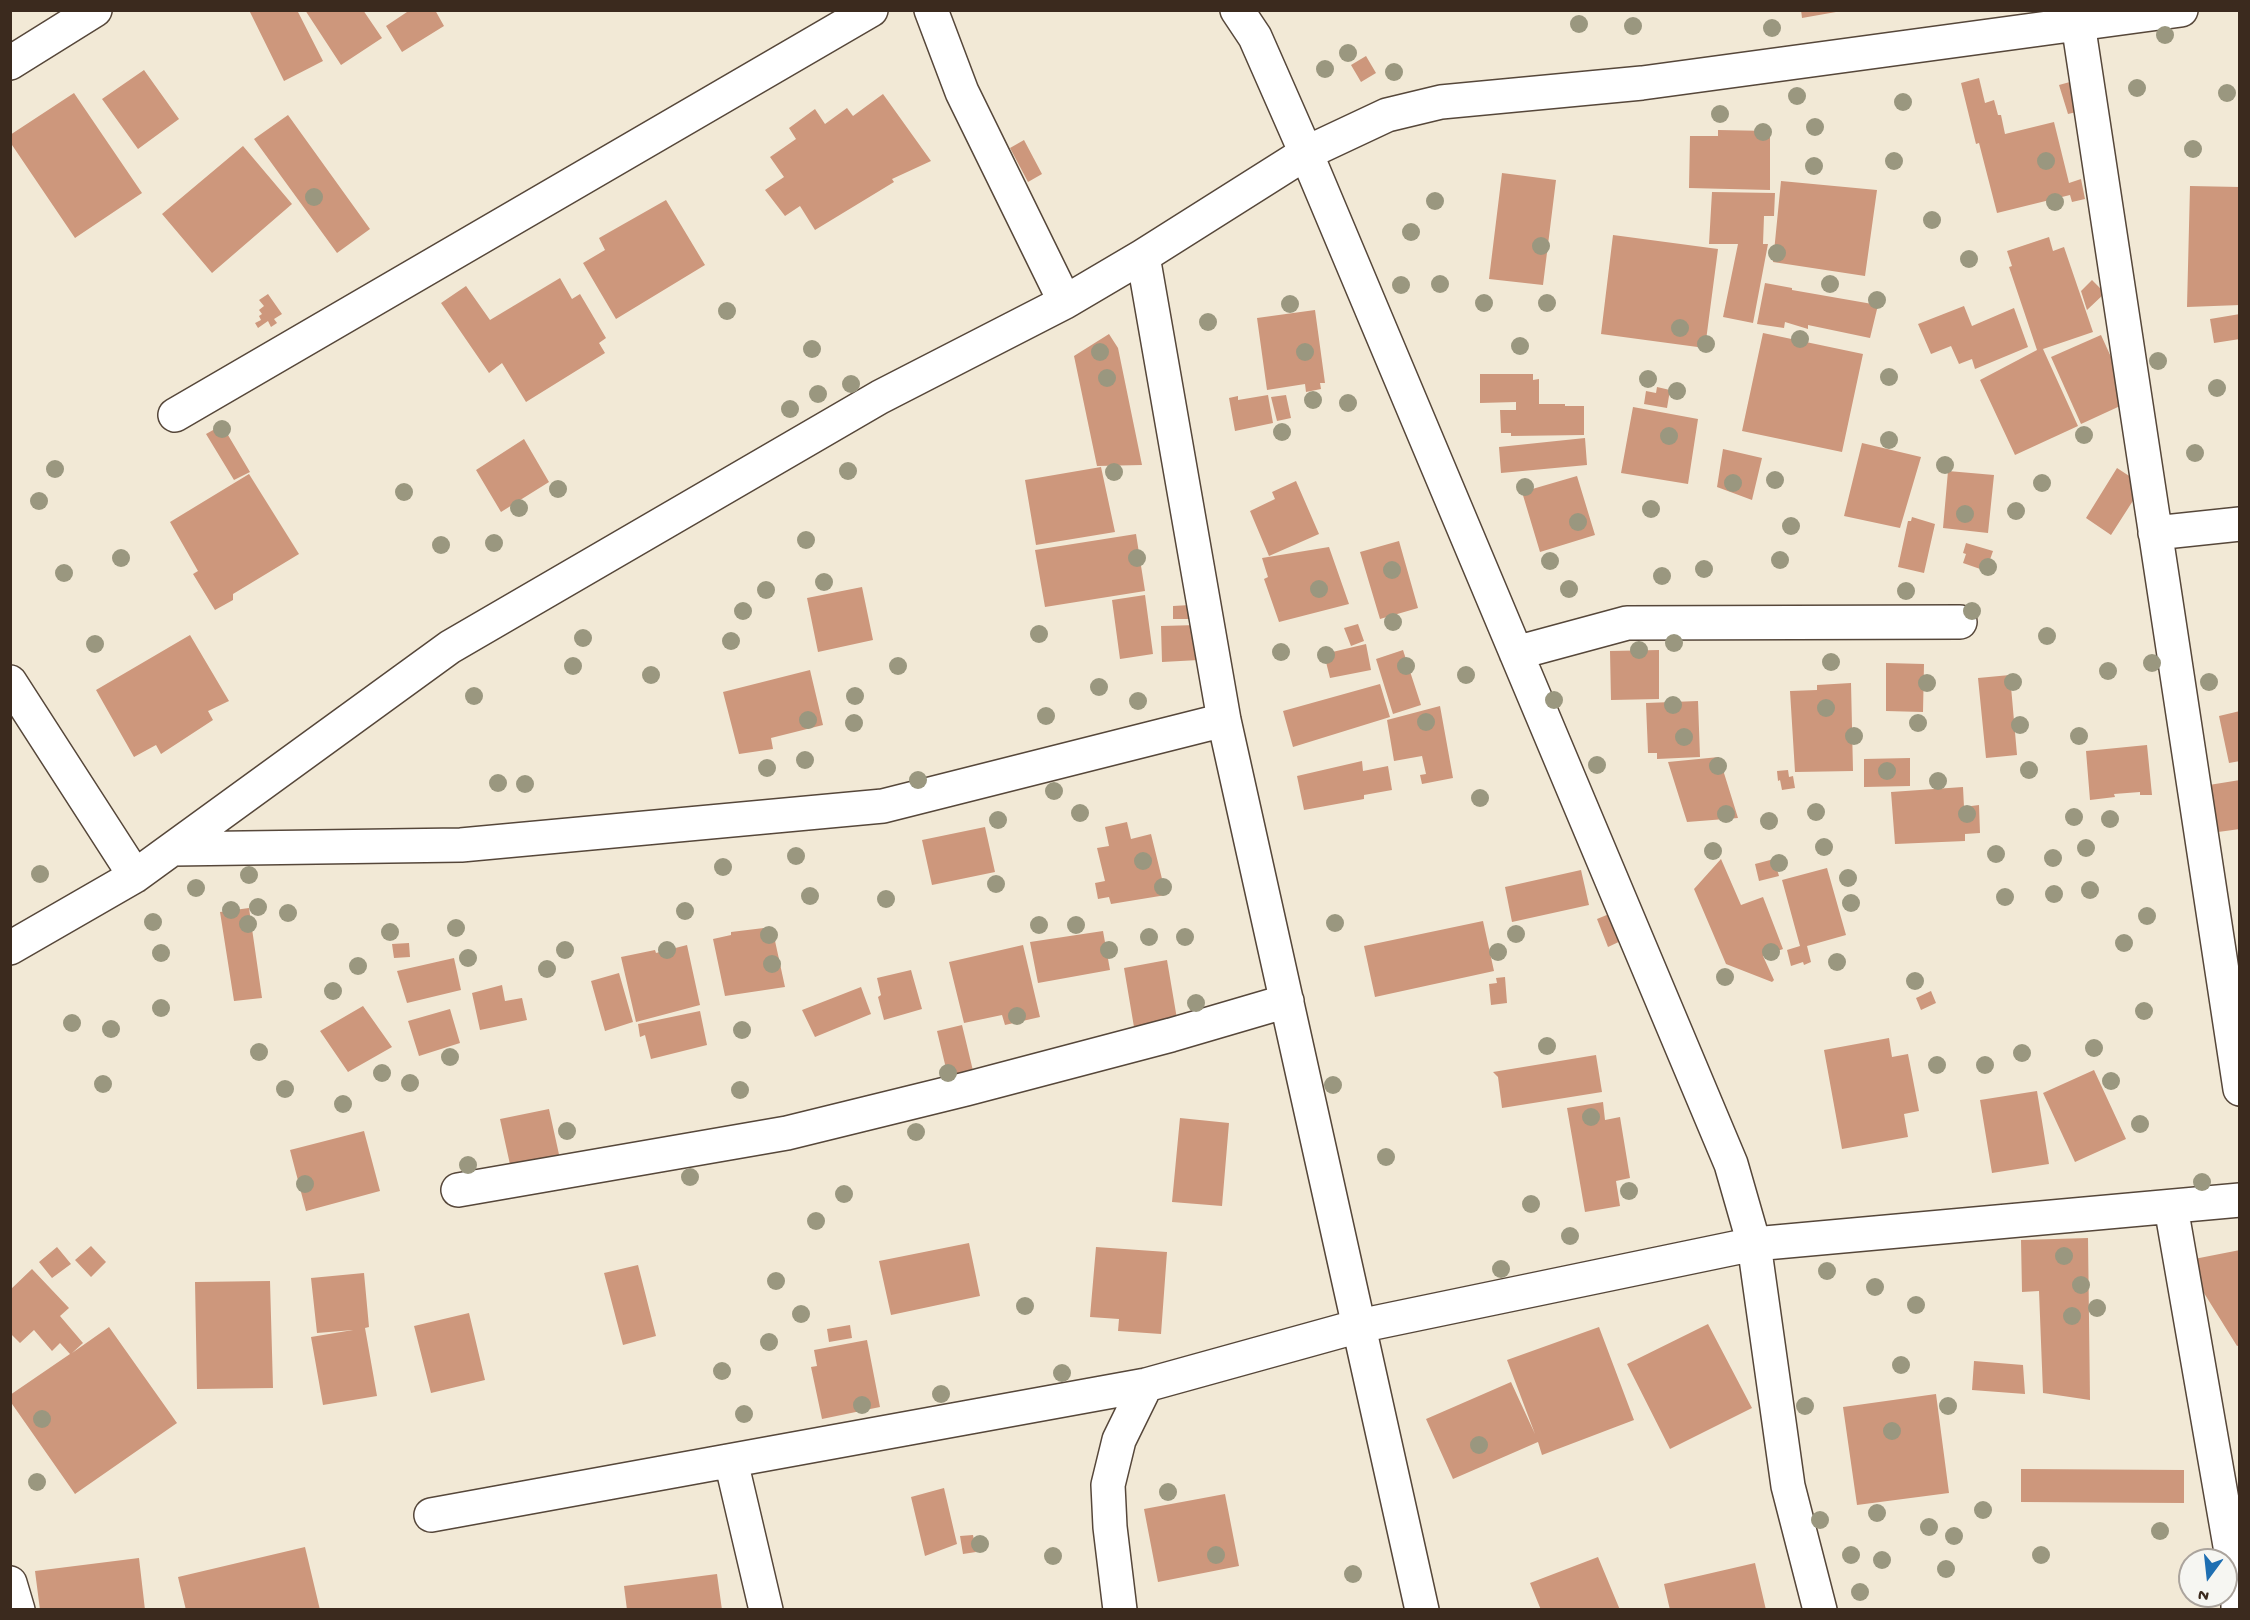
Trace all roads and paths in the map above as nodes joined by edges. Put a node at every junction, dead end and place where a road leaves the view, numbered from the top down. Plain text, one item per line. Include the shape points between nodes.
1 (95, 10) edge
2 (872, 10) edge
3 (931, 10) edge
4 (1237, 10) edge
5 (2181, 10) edge
6 (2077, 17) edge
7 (10, 63) edge
8 (1306, 153) junction
9 (1143, 256) junction
10 (1065, 302) junction
11 (175, 415) dead end
12 (2240, 524) edge
13 (2155, 533) junction
14 (1960, 622) dead end
15 (1516, 653) junction
16 (10, 682) edge
17 (1224, 720) junction
18 (173, 849) junction
19 (135, 876) junction
20 (10, 948) edge
21 (1287, 1001) junction
22 (2240, 1089) edge
23 (458, 1190) dead end
24 (2240, 1200) edge
25 (2171, 1207) junction
26 (1754, 1244) junction
27 (1359, 1326) junction
28 (1146, 1385) junction
29 (731, 1461) junction
30 (431, 1515) dead end
31 (10, 1583) edge
32 (18, 1610) edge
33 (766, 1610) edge
34 (1120, 1610) edge
35 (1422, 1610) edge
36 (1820, 1610) edge
37 (2238, 1610) edge

1 - 7 street
2 - 11 street
3 - 10 street via 962,92
4 - 8 street via 1255,37
5 - 6 street
6 - 8 street via 2018,33 1642,83 1442,102 1387,115
6 - 13 street
8 - 9 street
8 - 15 street
9 - 10 street
9 - 17 street
10 - 18 street via 880,397 450,646
12 - 13 street
13 - 22 street
14 - 15 street via 1627,623
15 - 26 street via 1731,1164
16 - 19 street
17 - 18 street via 883,806 461,845
17 - 21 street
18 - 19 street
19 - 20 street
21 - 23 street via 1171,1035 787,1133
21 - 27 street
24 - 25 street
25 - 26 street
25 - 37 street
26 - 27 street
26 - 36 street via 1788,1486
27 - 28 street
27 - 35 street
28 - 29 street
28 - 34 street via 1119,1440 1108,1485
29 - 30 street
29 - 33 street
31 - 32 street

